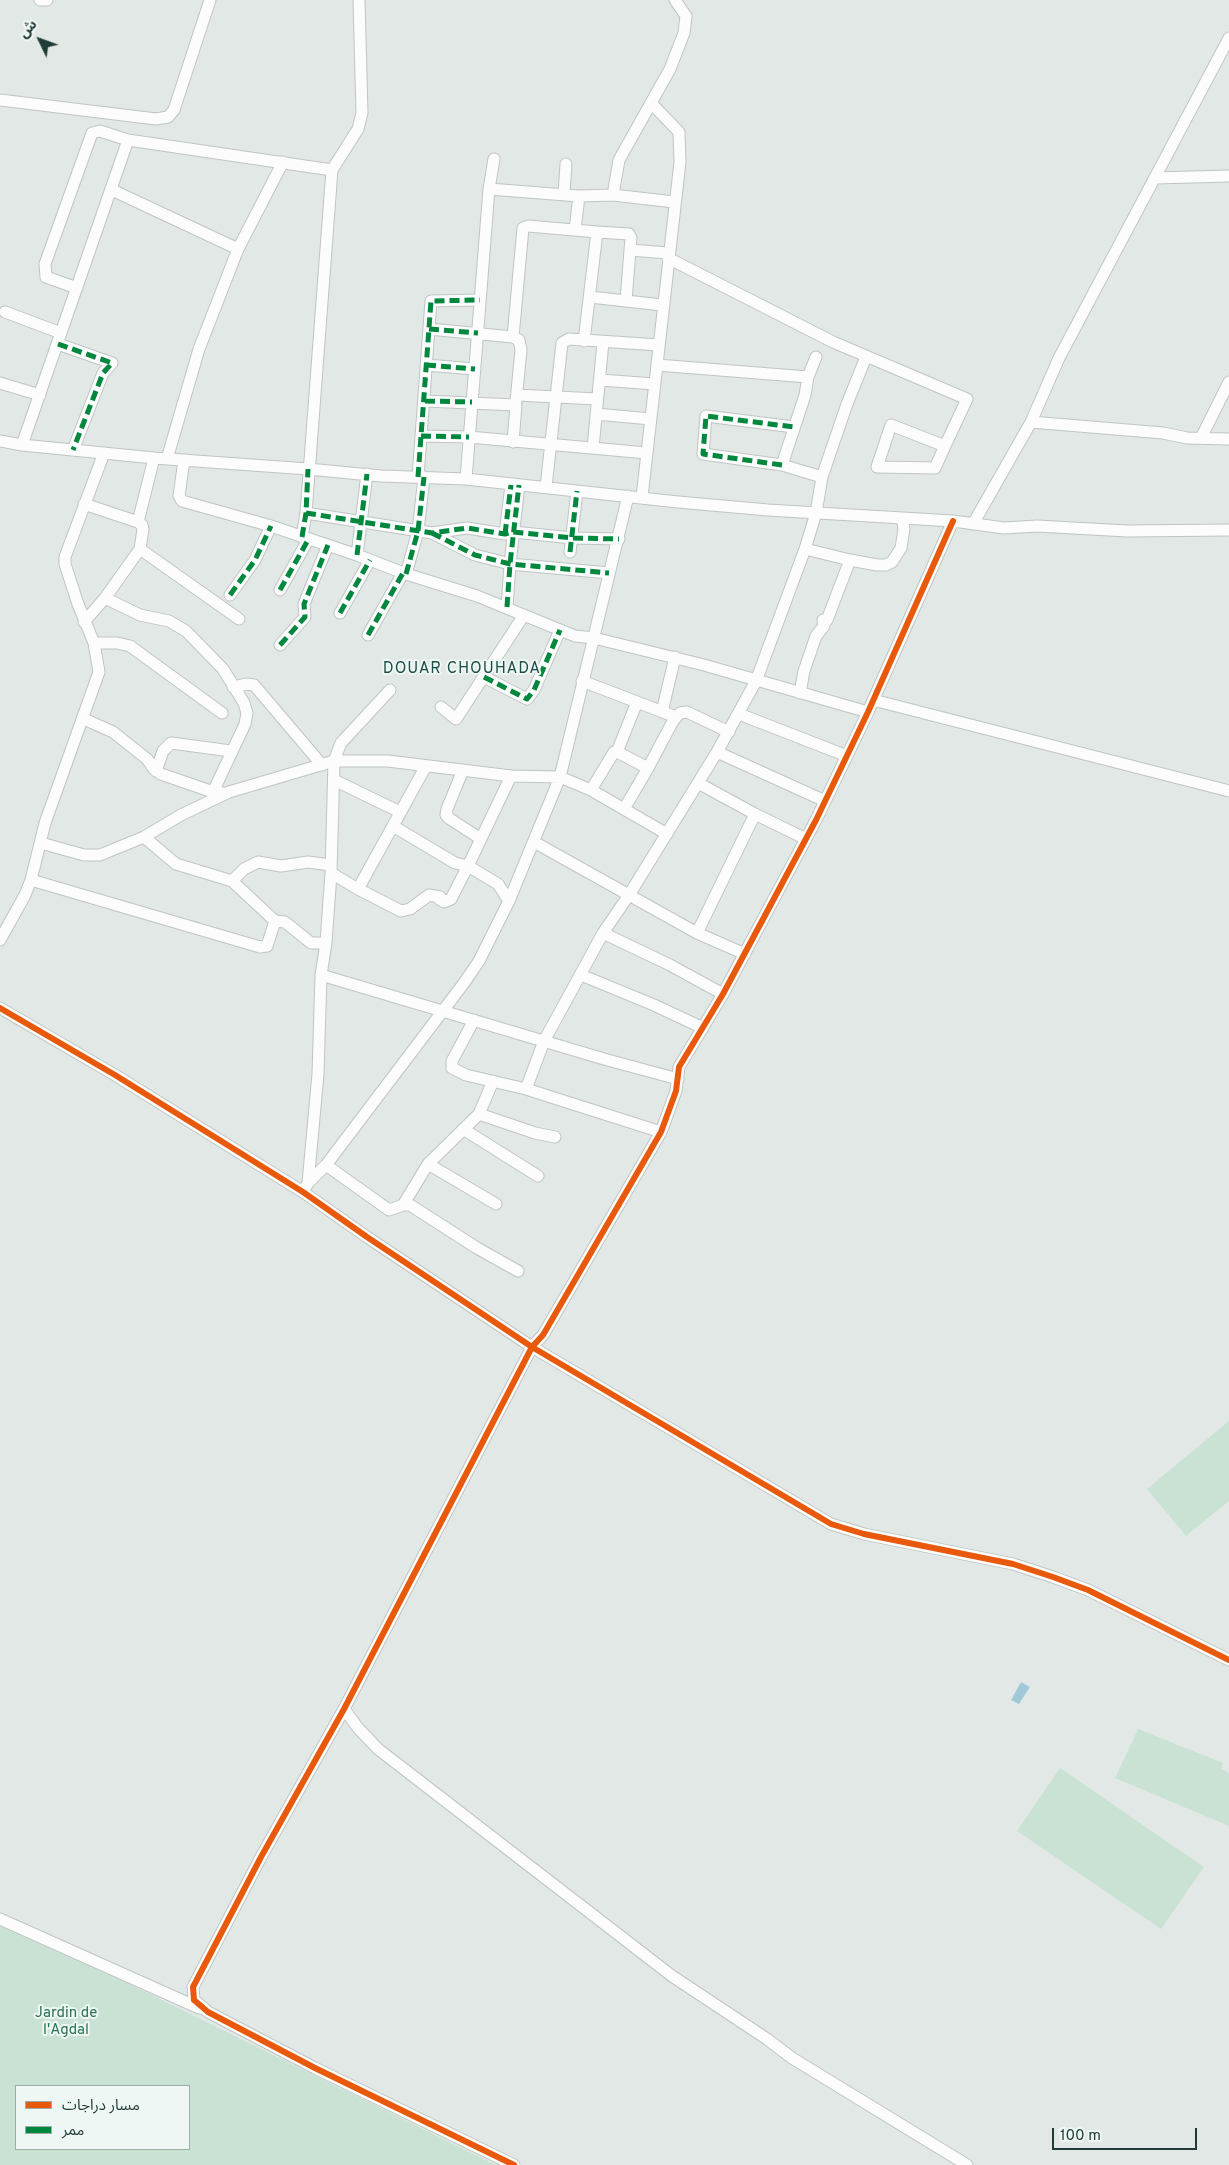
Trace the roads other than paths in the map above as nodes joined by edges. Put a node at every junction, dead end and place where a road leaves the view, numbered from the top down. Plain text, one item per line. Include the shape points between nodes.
1 (40, 0) edge
2 (47, 0) edge
3 (210, 0) edge
4 (359, 0) edge
5 (675, 0) edge
6 (1229, 38) edge
7 (1225, 55) edge
8 (0, 100) edge
9 (652, 104) junction
10 (128, 140) junction
11 (494, 159) dead end
12 (284, 162) junction
13 (566, 164) dead end
14 (332, 170) junction
15 (1229, 176) edge
16 (1155, 178) junction
17 (489, 189) junction
18 (112, 190) junction
19 (564, 194) junction
20 (579, 196) junction
21 (613, 196) junction
22 (674, 202) junction
23 (575, 230) junction
24 (597, 232) junction
25 (238, 249) junction
26 (630, 250) junction
27 (668, 256) junction
28 (77, 288) junction
29 (590, 297) junction
30 (480, 300) junction
31 (626, 301) junction
32 (662, 305) junction
33 (5, 312) dead end
34 (429, 329) junction
35 (478, 333) junction
36 (513, 337) junction
37 (59, 338) junction
38 (584, 340) junction
39 (603, 342) junction
40 (659, 345) junction
41 (816, 357) dead end
42 (866, 357) junction
43 (426, 365) junction
44 (657, 365) junction
45 (475, 369) junction
46 (808, 377) junction
47 (600, 380) junction
48 (1229, 382) edge
49 (0, 383) edge
50 (655, 384) junction
51 (40, 395) junction
52 (556, 397) junction
53 (598, 399) junction
54 (516, 400) junction
55 (425, 401) junction
56 (472, 402) junction
57 (596, 414) junction
58 (651, 419) junction
59 (1031, 422) junction
60 (794, 427) junction
61 (421, 436) junction
62 (469, 437) junction
63 (1201, 438) junction
64 (1229, 439) edge
65 (0, 441) edge
66 (512, 442) junction
67 (22, 445) junction
68 (550, 445) junction
69 (945, 446) junction
70 (593, 448) junction
71 (72, 450) junction
72 (104, 452) junction
73 (647, 453) junction
74 (154, 458) junction
75 (167, 459) junction
76 (184, 460) junction
77 (782, 465) junction
78 (308, 469) junction
79 (366, 474) junction
80 (421, 477) junction
81 (822, 477) junction
82 (466, 479) junction
83 (515, 485) junction
84 (546, 487) junction
85 (577, 491) junction
86 (628, 496) junction
87 (642, 497) junction
88 (84, 504) junction
89 (306, 513) junction
90 (816, 513) junction
91 (902, 518) junction
92 (362, 521) junction
93 (953, 521) junction
94 (138, 522) junction
95 (974, 524) junction
96 (271, 526) junction
97 (1229, 530) edge
98 (418, 531) junction
99 (432, 533) junction
100 (509, 533) junction
101 (573, 538) junction
102 (305, 539) junction
103 (619, 539) junction
104 (328, 546) junction
105 (140, 549) junction
106 (805, 549) junction
107 (570, 552) dead end
108 (357, 555) junction
109 (370, 560) junction
110 (850, 560) junction
111 (510, 564) junction
112 (405, 573) junction
113 (609, 573) junction
114 (280, 590) dead end
115 (230, 595) dead end
116 (105, 598) junction
117 (507, 608) junction
118 (340, 613) dead end
119 (524, 615) junction
120 (239, 619) dead end
121 (84, 622) junction
122 (560, 630) junction
123 (368, 635) dead end
124 (594, 638) junction
125 (94, 643) junction
126 (280, 645) dead end
127 (675, 657) junction
128 (484, 677) junction
129 (756, 681) junction
130 (582, 682) junction
131 (233, 687) junction
132 (390, 690) dead end
133 (800, 693) junction
134 (873, 700) junction
135 (637, 702) junction
136 (441, 707) dead end
137 (662, 712) junction
138 (868, 712) junction
139 (222, 713) dead end
140 (739, 714) junction
141 (676, 717) junction
142 (84, 719) junction
143 (728, 732) junction
144 (231, 751) junction
145 (617, 752) junction
146 (718, 752) junction
147 (847, 756) junction
148 (334, 761) junction
149 (322, 765) junction
150 (426, 766) junction
151 (648, 768) junction
152 (463, 770) junction
153 (156, 771) junction
154 (511, 776) junction
155 (560, 777) junction
156 (334, 780) junction
157 (698, 783) junction
158 (591, 790) junction
159 (1229, 791) edge
160 (213, 792) junction
161 (229, 792) junction
162 (825, 801) junction
163 (624, 809) junction
164 (400, 812) junction
165 (755, 814) junction
166 (393, 826) junction
167 (667, 834) junction
168 (144, 837) junction
169 (481, 839) junction
170 (806, 839) junction
171 (534, 842) junction
172 (41, 843) junction
173 (468, 866) junction
174 (331, 869) junction
175 (31, 880) junction
176 (232, 881) junction
177 (358, 889) junction
178 (629, 895) junction
179 (509, 902) junction
180 (275, 921) junction
181 (603, 932) junction
182 (697, 933) junction
183 (0, 940) edge
184 (326, 943) junction
185 (744, 954) junction
186 (321, 975) junction
187 (581, 975) junction
188 (722, 994) junction
189 (0, 1008) edge
190 (442, 1011) junction
191 (474, 1020) junction
192 (702, 1028) junction
193 (544, 1041) junction
194 (678, 1079) junction
195 (493, 1081) junction
196 (526, 1089) junction
197 (479, 1114) junction
198 (464, 1129) junction
199 (661, 1132) junction
200 (555, 1137) dead end
201 (428, 1164) junction
202 (326, 1165) junction
203 (538, 1176) dead end
204 (305, 1187) junction
205 (403, 1204) junction
206 (496, 1204) dead end
207 (518, 1272) dead end
208 (532, 1347) junction
209 (1229, 1660) edge
210 (344, 1708) junction
211 (0, 1918) edge
212 (218, 2017) junction
213 (514, 2165) edge
214 (967, 2165) edge

1 - 2 street
3 - 8 street via 174,110 168,117 156,119
4 - 14 street via 362,113 358,129
5 - 9 street via 686,16 684,33
6 - 7 street
7 - 16 street
9 - 21 street via 619,160
9 - 22 street via 679,132 680,162
10 - 12 street
10 - 18 street
10 - 28 street via 100,131 92,133 45,264 46,277
11 - 17 street
12 - 14 street
12 - 25 street
13 - 19 street
14 - 78 street
15 - 16 street
16 - 59 street via 1059,358
17 - 19 street
17 - 30 street
18 - 25 street
18 - 28 street
19 - 20 street
20 - 21 street
20 - 23 street
21 - 22 street
22 - 27 street
23 - 24 street
23 - 36 street via 528,226 522,229
24 - 26 street via 629,234
24 - 29 street
25 - 75 street via 196,358
26 - 27 street
26 - 31 street
27 - 32 street
27 - 42 street
28 - 37 street
29 - 31 street
29 - 38 street
30 - 34 street via 431,300
30 - 35 street
31 - 32 street
32 - 40 street
33 - 37 street
34 - 35 street
34 - 43 street
35 - 36 street
35 - 45 street
36 - 54 street via 519,340 521,350
37 - 51 street
37 - 71 street via 112,363 104,373
38 - 39 street
38 - 52 street via 569,339 562,343
39 - 40 street
39 - 47 street
40 - 44 street
41 - 46 street
42 - 69 street via 967,399
42 - 81 street
43 - 45 street
43 - 55 street
44 - 46 street
44 - 50 street
45 - 56 street
46 - 60 street
47 - 50 street
47 - 53 street
48 - 63 street
49 - 51 street
50 - 58 street
51 - 67 street
52 - 53 street
52 - 54 street
52 - 68 street
53 - 57 street
54 - 56 street
54 - 66 street
55 - 56 street
55 - 61 street
56 - 62 street
57 - 58 street
57 - 70 street
58 - 73 street
59 - 63 street
59 - 95 street
60 - 77 street
60 - 77 street via 706,416 703,454
61 - 62 street
61 - 80 street
62 - 66 street
62 - 82 street
63 - 64 street
65 - 67 street
66 - 68 street
67 - 71 street
68 - 70 street
68 - 84 street
69 - 69 street via 935,468 877,467 891,425
70 - 73 street
71 - 72 street
72 - 74 street
72 - 88 street
73 - 87 street
74 - 75 street
74 - 94 street
75 - 76 street
76 - 78 street
76 - 96 street via 181,500
77 - 81 street
78 - 79 street
78 - 89 street
79 - 80 street
79 - 92 street
80 - 82 street
80 - 98 street
81 - 90 street
82 - 83 street
83 - 84 street
83 - 100 street
84 - 85 street
85 - 86 street
85 - 101 street
86 - 87 street
86 - 103 street
87 - 90 street
88 - 94 street
88 - 121 street via 65,564
89 - 92 street
89 - 102 street
90 - 91 street
90 - 106 street
91 - 93 street
91 - 110 street via 901,548 892,562 877,565
92 - 98 street
92 - 108 street
93 - 95 street
93 - 134 street
94 - 105 street via 143,527
95 - 97 street via 1004,528 1037,526 1127,531
96 - 102 street
96 - 115 street via 255,560
98 - 99 street
98 - 112 street
99 - 100 street via 467,528
99 - 111 street via 474,555
100 - 101 street
100 - 111 street
101 - 103 street
101 - 107 street
102 - 104 street
102 - 114 street
103 - 113 street
104 - 108 street
104 - 126 street via 304,604 305,617
105 - 116 street
105 - 120 street
106 - 110 street
106 - 129 street
108 - 109 street
109 - 112 street
109 - 118 street
110 - 133 street via 828,620 823,620 824,626 816,636
111 - 113 street
111 - 117 street
112 - 117 street
112 - 123 street
113 - 124 street
116 - 121 street
116 - 131 street via 140,615 169,621 186,631 223,669
117 - 119 street
119 - 122 street
119 - 128 street
121 - 125 street
122 - 124 street
122 - 128 street via 527,699
124 - 127 street
124 - 130 street
125 - 139 street via 130,646
125 - 142 street via 99,672
127 - 129 street
127 - 137 street
128 - 136 street via 456,719
129 - 133 street
129 - 140 street
130 - 135 street
130 - 155 street
131 - 144 street via 247,713
131 - 149 street via 254,685
132 - 148 street via 341,743
133 - 138 street
134 - 138 street
134 - 159 street
135 - 137 street
135 - 145 street
137 - 141 street
138 - 147 street
140 - 143 street
140 - 147 street
141 - 143 street via 687,712
141 - 151 street
142 - 153 street via 113,732 147,759
142 - 172 street via 49,812
143 - 146 street
144 - 153 street via 171,743 163,751
144 - 160 street
145 - 151 street
145 - 158 street via 612,754
146 - 157 street
146 - 162 street
147 - 162 street
148 - 149 street
148 - 150 street via 388,761
148 - 156 street
149 - 161 street
150 - 152 street
150 - 164 street
151 - 163 street
152 - 154 street
152 - 169 street via 446,815
153 - 160 street
154 - 155 street
154 - 169 street
155 - 158 street
155 - 171 street
156 - 164 street
156 - 174 street
157 - 165 street
157 - 167 street
158 - 163 street
160 - 161 street
161 - 168 street
162 - 170 street
163 - 167 street
164 - 166 street
165 - 170 street
165 - 182 street
166 - 173 street via 447,858
166 - 177 street
167 - 178 street
168 - 172 street via 92,856
168 - 176 street via 176,864
169 - 173 street
170 - 185 street
171 - 178 street
171 - 179 street
172 - 175 street
173 - 177 street via 451,899 444,902 439,900 440,897 429,895 406,911
173 - 179 street via 498,884
174 - 176 street via 308,862 281,866 258,862 244,868
174 - 177 street
174 - 184 street
175 - 180 street via 260,947 267,946
175 - 183 street
176 - 180 street
178 - 181 street
178 - 182 street
179 - 190 street via 475,967
180 - 184 street via 285,922 311,943
181 - 187 street
181 - 188 street via 670,964
182 - 185 street
184 - 186 street
185 - 188 street
186 - 190 street
186 - 204 street via 318,1074
187 - 192 street
187 - 193 street
188 - 192 street
189 - 204 street
190 - 191 street
190 - 202 street
191 - 193 street
191 - 195 street via 451,1066 454,1070
192 - 194 street via 679,1067
193 - 194 street
193 - 196 street
194 - 199 street
195 - 196 street
195 - 197 street
196 - 199 street
197 - 198 street
197 - 200 street
198 - 201 street
198 - 203 street
199 - 208 street via 543,1335
201 - 205 street
201 - 206 street
202 - 204 street
202 - 205 street via 389,1210
204 - 208 street via 366,1238
205 - 207 street via 410,1205
208 - 209 street via 837,1527 1013,1564 1053,1577 1088,1590
208 - 210 street
210 - 212 street via 193,1987 194,2000
210 - 214 street via 378,1749 672,1976 792,2058
211 - 212 street
212 - 213 street

